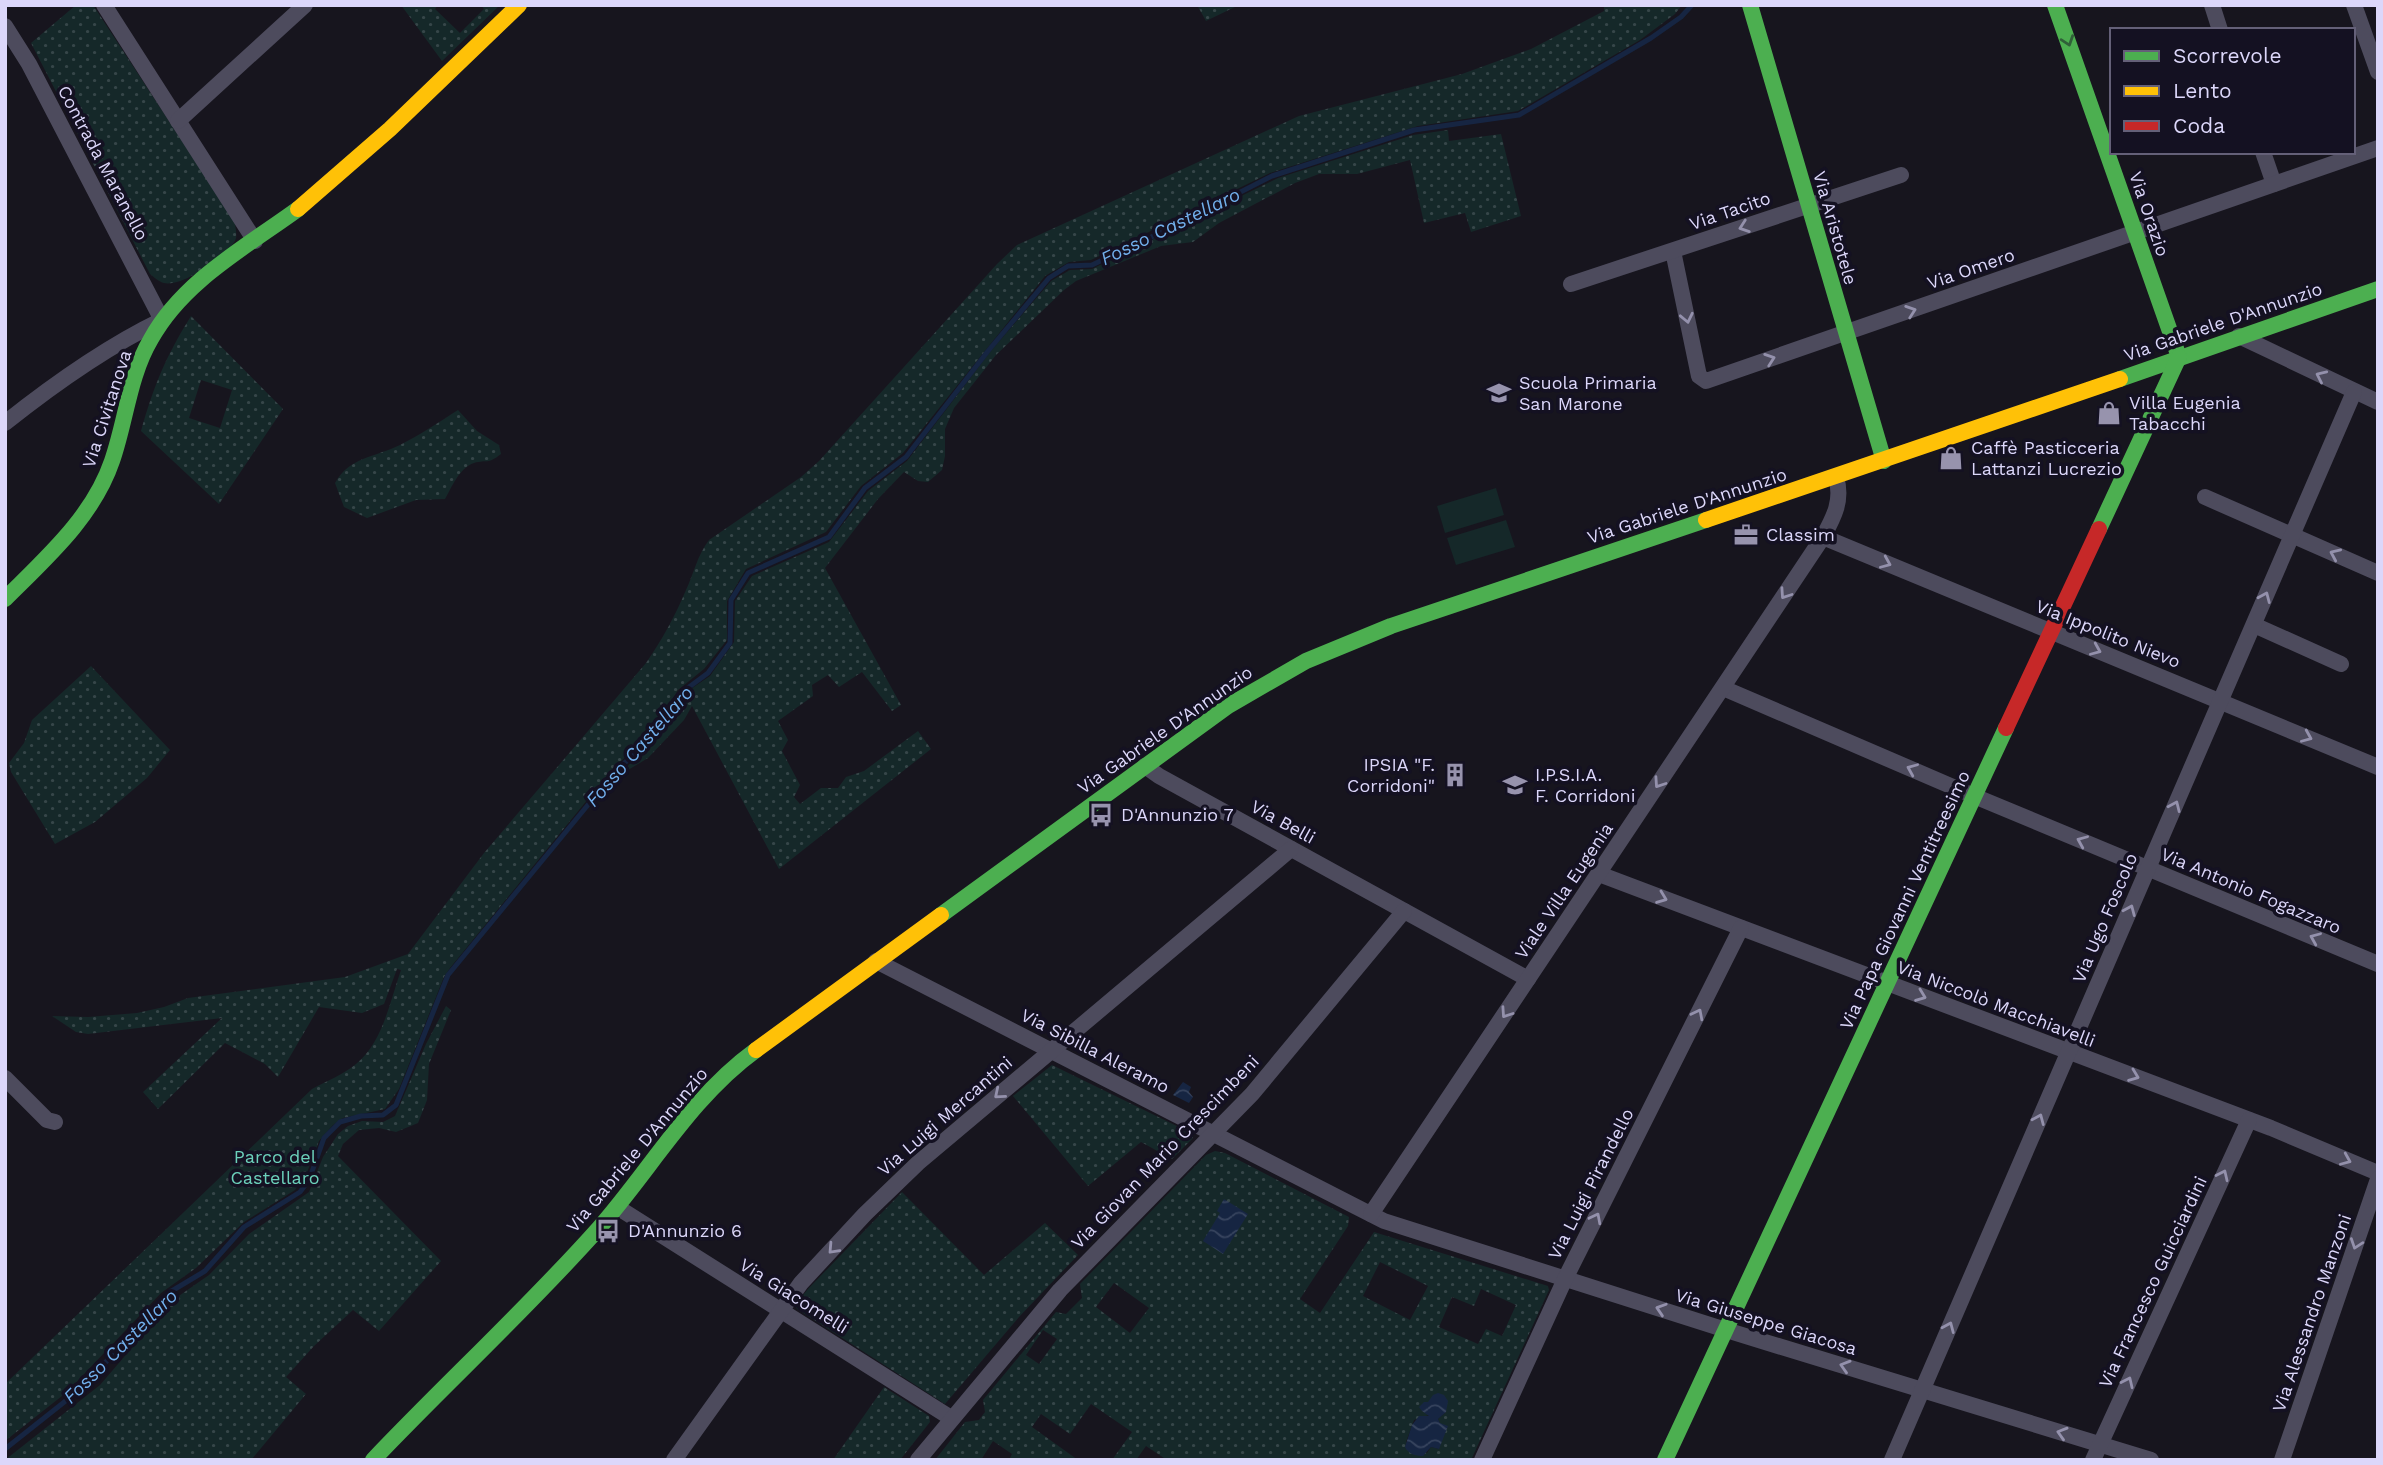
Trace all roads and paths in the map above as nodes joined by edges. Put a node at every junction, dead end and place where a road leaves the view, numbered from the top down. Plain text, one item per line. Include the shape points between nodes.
1 (104, 5) edge
2 (305, 5) edge
3 (519, 5) edge
4 (1750, 5) edge
5 (2055, 5) edge
6 (2212, 5) edge
7 (2354, 5) edge
8 (5, 26) edge
9 (2219, 28) edge
10 (2378, 72) edge
11 (178, 121) junction
12 (2378, 148) edge
13 (2264, 154) edge
14 (1901, 175) dead end
15 (2274, 184) junction
16 (1809, 205) junction
17 (2135, 233) junction
18 (254, 241) junction
19 (1673, 251) junction
20 (1571, 284) dead end
21 (2378, 289) edge
22 (162, 320) junction
23 (2259, 330) junction
24 (1846, 333) junction
25 (2239, 336) junction
26 (2264, 349) junction
27 (2179, 357) junction
28 (2354, 392) junction
29 (2378, 402) edge
30 (5, 423) edge
31 (1884, 461) junction
32 (1836, 477) junction
33 (2205, 497) dead end
34 (2292, 536) junction
35 (1823, 537) junction
36 (2378, 573) edge
37 (5, 600) edge
38 (2253, 625) junction
39 (2052, 632) junction
40 (2341, 664) dead end
41 (1723, 688) junction
42 (2220, 702) junction
43 (1145, 766) junction
44 (2378, 767) edge
45 (1974, 796) junction
46 (1291, 849) junction
47 (2148, 869) junction
48 (1599, 874) junction
49 (1404, 911) junction
50 (1741, 928) junction
51 (876, 961) junction
52 (2378, 964) edge
53 (1528, 979) junction
54 (1887, 983) junction
55 (1052, 1051) junction
56 (2068, 1052) junction
57 (5, 1078) edge
58 (2249, 1120) junction
59 (55, 1122) dead end
60 (1214, 1134) junction
61 (2378, 1173) edge
62 (2378, 1180) edge
63 (617, 1207) junction
64 (1371, 1214) junction
65 (1566, 1279) junction
66 (781, 1310) junction
67 (1726, 1330) junction
68 (1922, 1390) junction
69 (951, 1418) junction
70 (2099, 1444) junction
71 (373, 1460) edge
72 (674, 1460) edge
73 (918, 1460) edge
74 (1482, 1460) edge
75 (1665, 1460) edge
76 (1892, 1460) edge
77 (2092, 1460) edge
78 (2151, 1460) edge
79 (2282, 1460) edge

1 - 11 street
2 - 11 street
3 - 18 street, Via Civitanova via 371,148
4 - 16 street, Via Aristotele
5 -> 17 street, Via Orazio
6 - 9 street
7 - 10 street
8 - 22 street, Contrada Maranello
11 - 18 street
12 - 15 street, Via Omero
13 - 15 street
14 - 16 street, Via Tacito
15 - 17 street, Via Omero
16 -> 19 street, Via Tacito
16 - 24 street, Via Aristotele
24 -> 17 street, Via Omero
17 - 27 street, Via Orazio
18 - 22 street, Via Civitanova via 204,279
19 - 20 street, Via Tacito
19 -> 24 street, Via Omero via 1699,376 1706,382
21 - 23 street, Via Gabriele D'Annunzio
22 - 30 street via 86,365
22 - 37 street, Via Civitanova via 132,380 104,482 74,527
23 - 25 street, Via Gabriele D'Annunzio
23 - 26 street
24 - 31 street, Via Aristotele
25 - 26 street
25 - 27 street, Via Gabriele D'Annunzio
28 -> 26 street
27 - 31 street, Via Gabriele D'Annunzio
27 - 39 street, Via Papa Giovanni Ventitreesimo
28 - 29 street
28 - 34 street, Via Ugo Foscolo
31 - 32 street, Via Gabriele D'Annunzio
32 - 35 street, Viale Villa Eugenia via 1840,499
32 - 43 street, Via Gabriele D'Annunzio via 1420,615 1334,648 1256,688
33 - 34 street
36 -> 34 street
38 -> 34 street, Via Ugo Foscolo
35 -> 39 street, Via Ippolito Nievo
35 -> 41 street, Viale Villa Eugenia
38 - 40 street
38 - 42 street, Via Ugo Foscolo
39 -> 42 street, Via Ippolito Nievo
39 - 45 street, Via Papa Giovanni Ventitreesimo
45 -> 41 street, Via Antonio Fogazzaro
41 -> 48 street, Viale Villa Eugenia
42 -> 44 street, Via Ippolito Nievo
47 -> 42 street, Via Ugo Foscolo
43 - 46 street, Via Belli
43 - 51 street, Via Gabriele D'Annunzio
47 -> 45 street, Via Antonio Fogazzaro
45 - 54 street, Via Papa Giovanni Ventitreesimo
46 - 49 street, Via Belli
46 - 55 street, Via Luigi Mercantini
52 -> 47 street, Via Antonio Fogazzaro
56 -> 47 street, Via Ugo Foscolo
48 -> 50 street, Via Niccolò Macchiavelli
48 - 53 street, Viale Villa Eugenia
49 - 53 street, Via Belli
49 - 60 street, Via Giovan Mario Crescimbeni
50 - 54 street, Via Niccolò Macchiavelli
65 -> 50 street, Via Luigi Pirandello
51 - 55 street, Via Sibilla Aleramo
51 - 63 street, Via Gabriele D'Annunzio via 734,1066 701,1098
53 -> 64 street, Viale Villa Eugenia
54 -> 56 street, Via Niccolò Macchiavelli
54 - 67 street, Via Papa Giovanni Ventitreesimo
55 - 60 street, Via Sibilla Aleramo
55 -> 66 street, Via Luigi Mercantini via 918,1163 801,1283
56 -> 58 street, Via Niccolò Macchiavelli
68 -> 56 street, Via Ugo Foscolo
57 - 59 street via 47,1120
58 -> 61 street, Via Niccolò Macchiavelli
70 -> 58 street, Via Francesco Guicciardini
60 - 64 street, Via Sibilla Aleramo
60 - 69 street, Via Giovan Mario Crescimbeni via 1060,1290
62 -> 79 street, Via Alessandro Manzoni
63 - 66 street, Via Giacomelli
63 - 71 street, Via Gabriele D'Annunzio via 558,1274
64 - 65 street, Via Giuseppe Giacosa
67 -> 65 street, Via Giuseppe Giacosa
65 - 74 street, Via Luigi Pirandello
66 - 69 street, Via Giacomelli
66 - 72 street, Via Luigi Mercantini
68 -> 67 street, Via Giuseppe Giacosa
67 - 75 street, Via Papa Giovanni Ventitreesimo
70 -> 68 street, Via Giuseppe Giacosa
68 - 76 street, Via Ugo Foscolo
69 - 73 street, Via Giovan Mario Crescimbeni
70 - 77 street, Via Francesco Guicciardini
70 - 78 street, Via Giuseppe Giacosa

